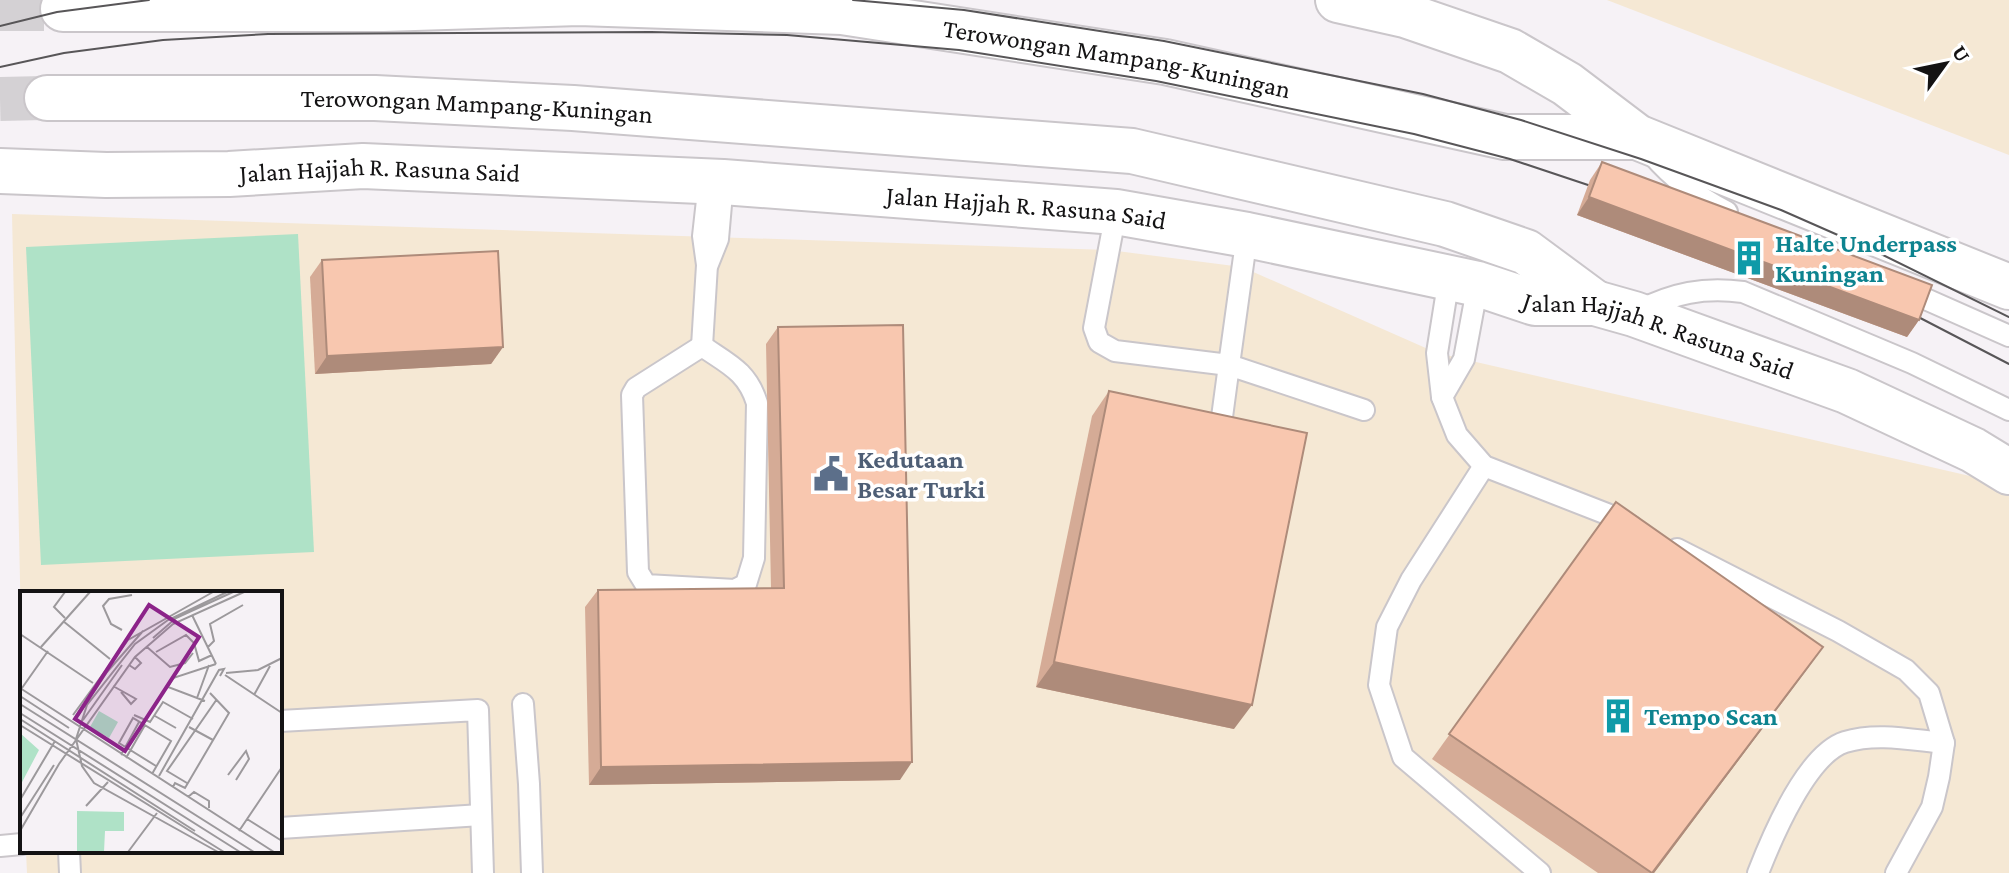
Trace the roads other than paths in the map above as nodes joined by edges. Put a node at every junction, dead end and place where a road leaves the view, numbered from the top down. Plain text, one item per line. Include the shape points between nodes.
1 (1338, 0) edge
2 (1404, 8) edge
3 (63, 9) tunnel mouth
4 (47, 98) tunnel mouth
5 (1637, 137) junction
6 (0, 171) edge
7 (716, 182) junction
8 (1116, 212) junction
9 (1743, 220) edge
10 (1247, 235) junction
11 (1463, 281) junction
12 (1890, 284) edge
13 (2009, 287) edge
14 (1614, 308) junction
15 (2009, 336) edge
16 (702, 346) junction
17 (1229, 365) junction
18 (1442, 397) junction
19 (1364, 410) dead end
20 (2009, 410) edge
21 (1220, 432) edge
22 (1484, 466) junction
23 (2009, 472) edge
24 (523, 704) dead end
25 (282, 721) edge
26 (1944, 743) junction
27 (481, 815) junction
28 (282, 828) edge
29 (20, 844) edge
30 (0, 846) edge
31 (69, 853) edge
32 (70, 873) edge
33 (483, 873) edge
34 (532, 873) edge
35 (1540, 873) edge
36 (1758, 873) edge
37 (1896, 873) edge

1 - 2 main road
2 - 5 main road via 1510,51 1567,84
3 - 5 main road, Terowongan Mampang-Kuningan via 579,3 842,12 1165,62 1505,137
4 - 14 main road, Terowongan Mampang-Kuningan via 375,98 1132,151 1445,224 1526,252
5 - 9 lane via 1668,173
5 - 13 main road
6 - 7 main road, Jalan Hajjah R. Rasuna Said via 229,174 363,166
7 - 8 main road, Jalan Hajjah R. Rasuna Said
7 - 16 lane via 718,239 707,265
8 - 10 main road, Jalan Hajjah R. Rasuna Said
8 - 17 lane via 1094,328 1099,342 1115,351
10 - 11 main road, Jalan Hajjah R. Rasuna Said
10 - 17 lane
11 - 14 main road, Jalan Hajjah R. Rasuna Said via 1535,303
11 - 18 lane via 1437,353
11 - 18 lane via 1464,359
12 - 15 lane
14 - 20 lane via 1714,288 1743,292
14 - 23 main road, Jalan Hajjah R. Rasuna Said via 1847,391
16 - 16 lane via 632,395 638,572 646,585 735,590 746,584 754,558 757,403 743,374
17 - 19 lane
17 - 21 lane
18 - 22 lane via 1457,435
22 - 26 lane via 1607,514 1906,670 1929,693
22 - 35 lane via 1387,627 1379,685 1403,757
24 - 34 lane
25 - 27 lane via 478,710
26 - 36 lane via 1882,737 1843,742 1819,758 1775,829
26 - 37 lane via 1932,807
27 - 28 lane
27 - 33 lane
29 - 30 lane
31 - 32 lane

